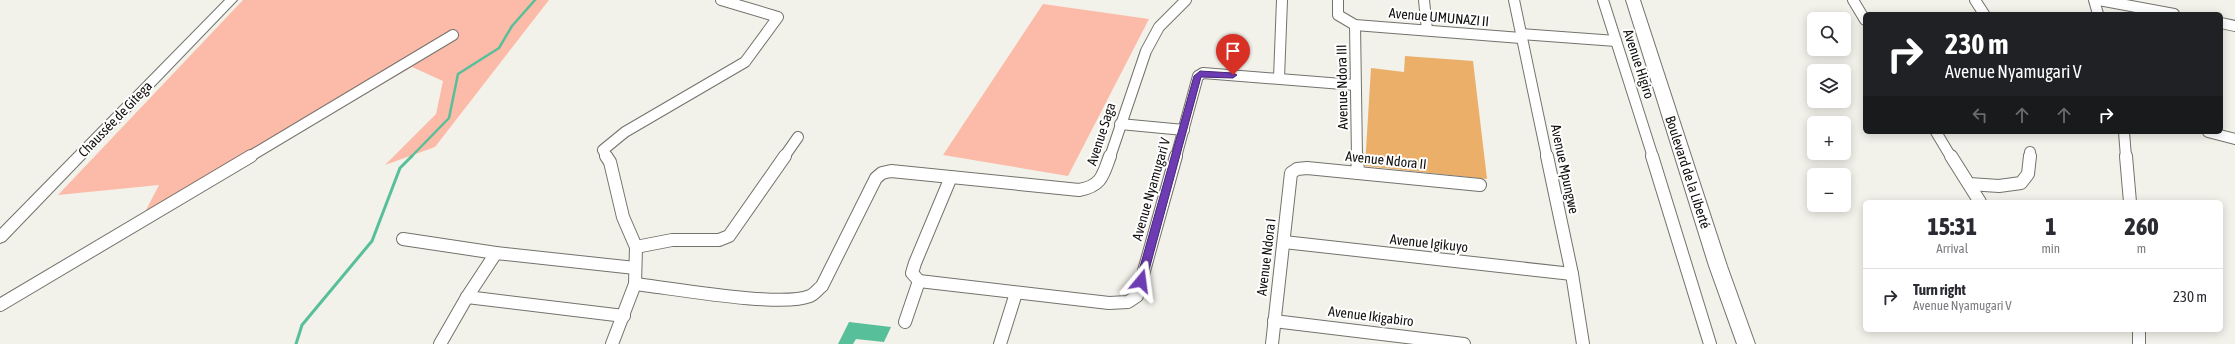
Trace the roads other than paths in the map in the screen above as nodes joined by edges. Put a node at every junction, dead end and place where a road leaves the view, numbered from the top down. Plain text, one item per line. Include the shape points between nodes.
1 (231, 0) edge
2 (721, 0) edge
3 (1186, 0) edge
4 (1282, 0) edge
5 (1338, 0) edge
6 (1424, 0) edge
7 (1514, 0) edge
8 (1603, 0) edge
9 (1633, 0) edge
10 (1853, 0) edge
11 (1975, 0) edge
12 (2094, 0) edge
13 (2099, 0) edge
14 (1983, 12) edge
15 (2097, 12) edge
16 (2163, 12) edge
17 (1863, 16) edge
18 (2223, 23) edge
19 (1355, 25) junction
20 (2235, 26) edge
21 (1427, 30) junction
22 (453, 35) dead end
23 (1521, 36) junction
24 (1616, 41) junction
25 (1279, 78) junction
26 (1355, 84) junction
27 (1120, 124) junction
28 (1184, 130) junction
29 (1937, 134) edge
30 (2124, 134) edge
31 (2216, 134) edge
32 (798, 137) dead end
33 (2235, 139) edge
34 (2030, 152) dead end
35 (1291, 173) joint
36 (1358, 173) junction
37 (947, 177) junction
38 (1969, 184) junction
39 (1480, 185) dead end
40 (1979, 200) edge
41 (2130, 200) edge
42 (0, 238) edge
43 (403, 239) dead end
44 (1284, 242) junction
45 (636, 248) junction
46 (496, 253) junction
47 (635, 268) junction
48 (1572, 274) junction
49 (919, 282) junction
50 (635, 284) junction
51 (1016, 293) junction
52 (467, 297) junction
53 (0, 305) edge
54 (624, 316) junction
55 (1274, 321) junction
56 (905, 322) dead end
57 (2139, 332) edge
58 (440, 344) edge
59 (612, 344) edge
60 (1000, 344) edge
61 (1272, 344) edge
62 (1464, 344) edge
63 (1583, 344) edge
64 (1710, 344) edge
65 (1746, 344) edge
66 (2139, 344) edge

1 - 42 main road, Chaussée de Gitega
2 - 45 street via 778,17 746,62 626,132 603,150 610,162 623,217
3 - 27 street, Avenue Saga via 1159,27 1146,51
4 - 25 street
5 - 19 street via 1338,15
6 - 21 street
7 - 23 street, Avenue Mpungwe
8 - 24 street, Avenue Higiro
9 - 65 highway, Boulevard de la Liberté via 1718,266
10 - 17 street
11 - 14 street
12 - 15 street
13 - 16 street
18 - 20 street
19 - 21 street, Avenue UMUNAZI II
19 - 26 street, Avenue Ndora III
21 - 23 street, Avenue UMUNAZI II
22 - 53 street
23 - 24 street, Avenue UMUNAZI II
23 - 48 street, Avenue Mpungwe
24 - 64 street, Avenue Higiro
25 - 26 street, Avenue Nyamugari V
25 - 28 street, Avenue Nyamugari V via 1203,73 1198,76
26 - 36 street, Avenue Ndora III
27 - 28 street
27 - 37 street, Avenue Saga via 1102,179 1090,188 1079,190
28 - 51 street, Avenue Nyamugari V via 1137,296 1133,300 1123,304
29 - 38 street
30 - 41 street
31 - 33 street
32 - 45 street via 729,236 719,240 672,240
34 - 38 street via 2029,172 2021,184
35 - 36 street, Avenue Ndora II via 1297,169 1307,168
35 - 44 street, Avenue Ndora I
36 - 39 street, Avenue Ndora II
37 - 49 street via 914,263 912,273
37 - 50 street, Avenue Saga via 891,171 876,178 822,286 809,296 795,299 770,298
38 - 40 street
43 - 46 street
44 - 48 street, Avenue Igikuyo
44 - 55 street, Avenue Ndora I
45 - 47 street
46 - 47 street
46 - 52 street
47 - 50 street
48 - 63 street, Avenue Mpungwe
49 - 51 street, Avenue Nyamugari V
49 - 56 street
50 - 54 street
51 - 60 street
52 - 54 street
52 - 58 street
54 - 59 street
55 - 61 street, Avenue Ndora I
55 - 62 street, Avenue Ikigabiro
57 - 66 street

